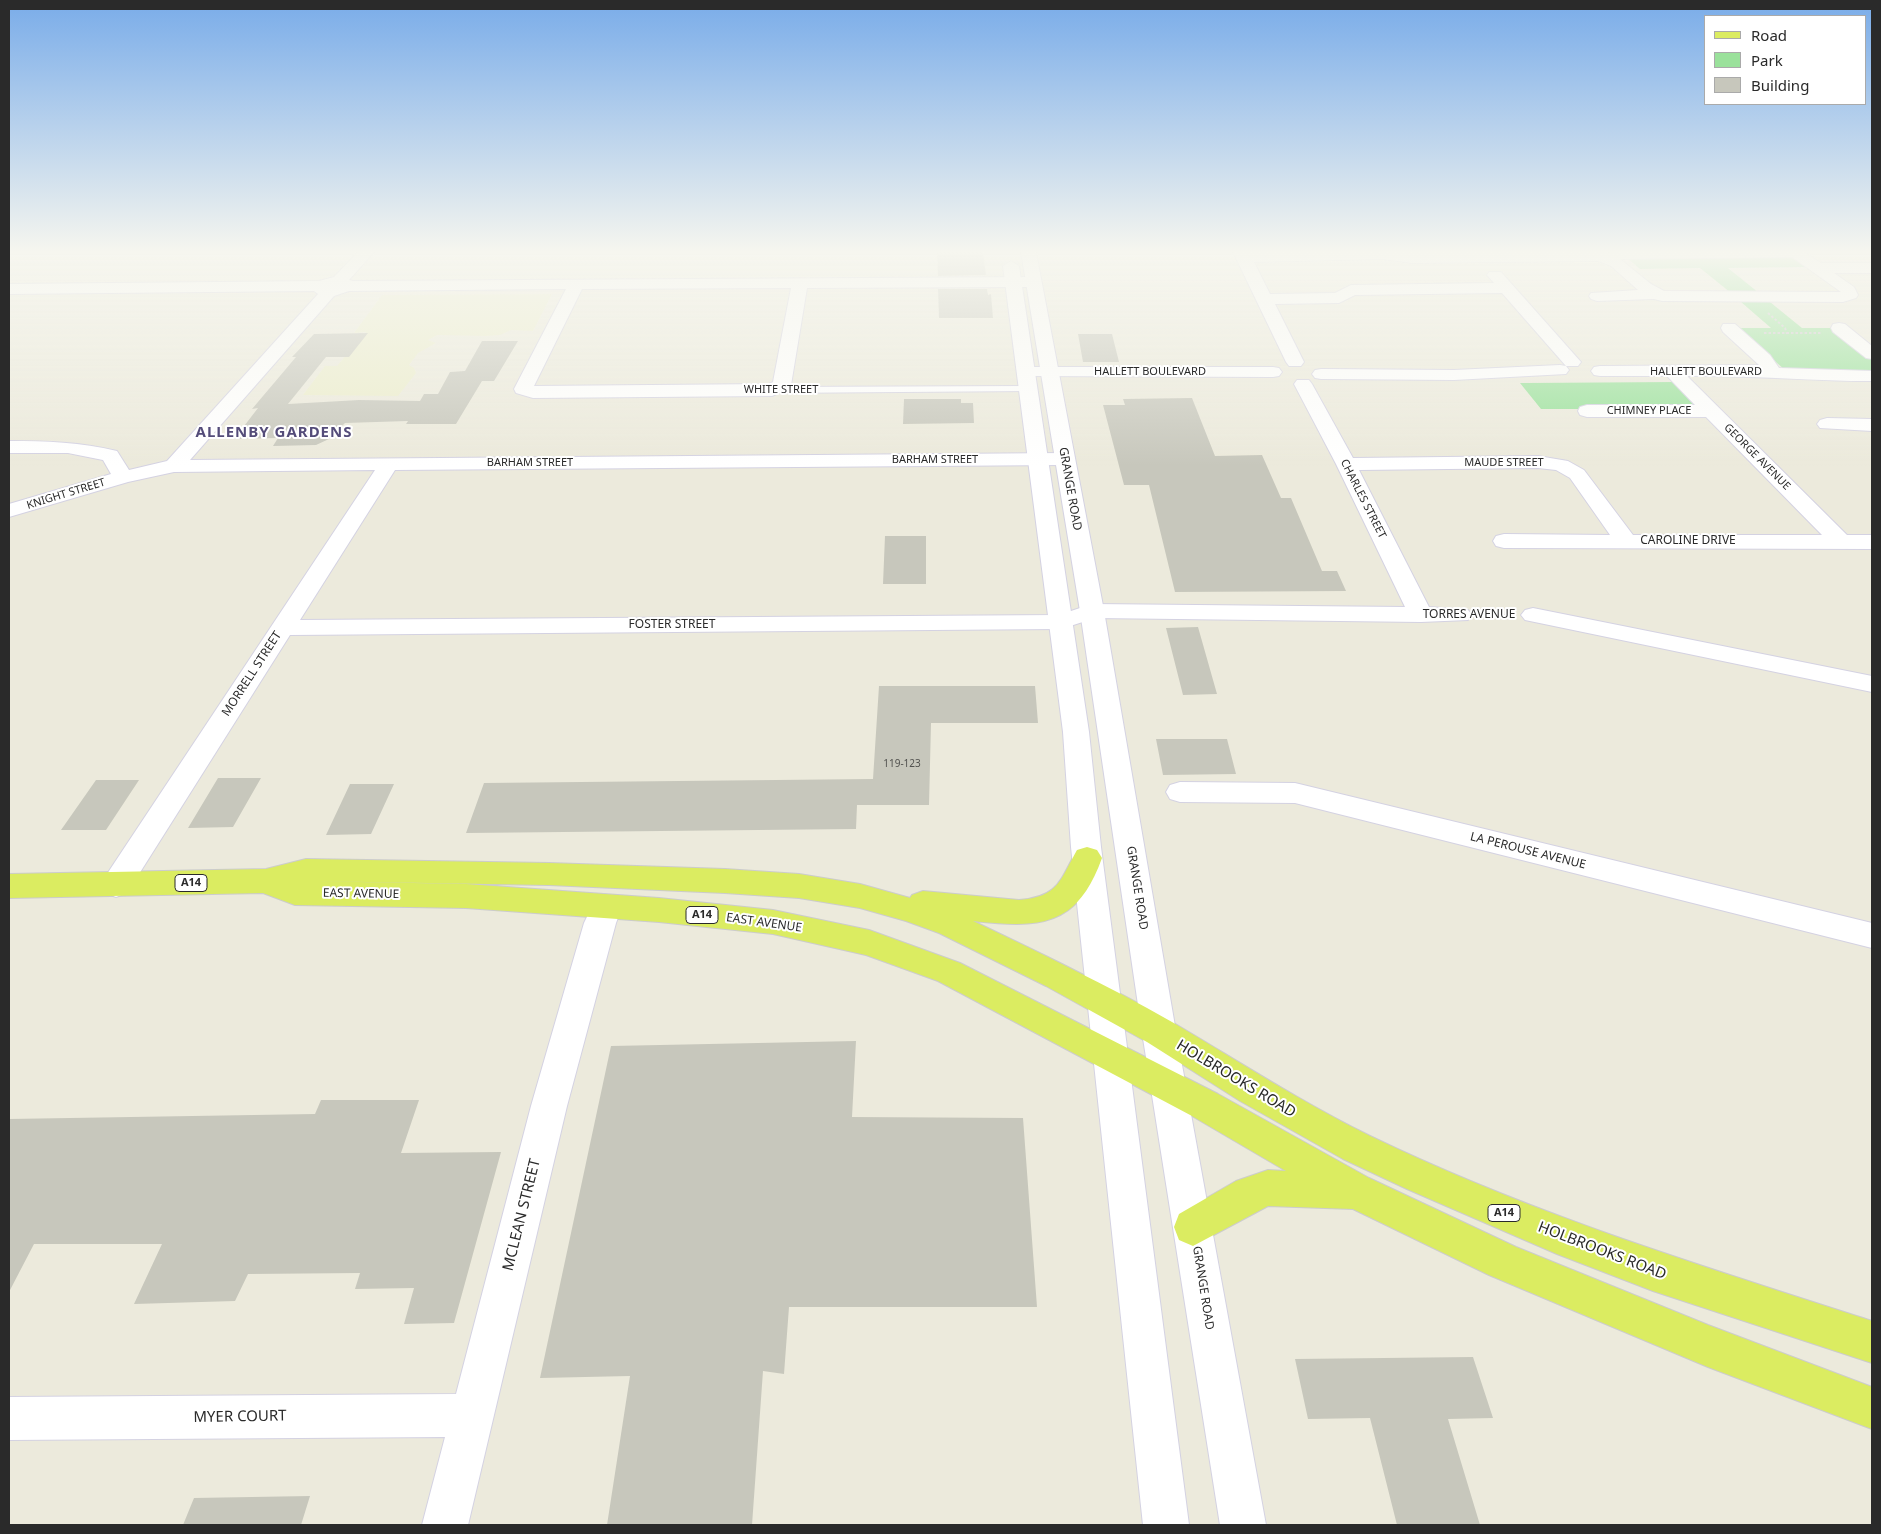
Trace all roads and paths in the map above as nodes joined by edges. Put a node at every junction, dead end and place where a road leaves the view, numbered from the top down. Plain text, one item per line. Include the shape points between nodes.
1 (301, 324) edge
2 (556, 324) edge
3 (793, 324) edge
4 (1019, 324) edge
5 (1040, 324) edge
6 (1275, 324) edge
7 (1537, 324) edge
8 (1842, 330) joint
9 (1732, 331) joint
10 (1872, 354) edge
11 (1295, 362) junction
12 (1048, 372) junction
13 (1273, 372) junction
14 (1579, 372) junction
15 (1673, 372) junction
16 (1774, 373) junction
17 (1872, 376) edge
18 (1312, 379) junction
19 (1027, 381) junction
20 (772, 390) junction
21 (1587, 411) dead end
22 (1711, 411) junction
23 (1826, 424) dead end
24 (1872, 425) edge
25 (9, 447) edge
26 (1065, 459) junction
27 (1038, 460) junction
28 (389, 464) junction
29 (1346, 464) junction
30 (174, 466) junction
31 (123, 477) junction
32 (9, 511) edge
33 (1626, 540) junction
34 (1504, 541) dead end
35 (1841, 542) junction
36 (1872, 542) edge
37 (1092, 611) junction
38 (1421, 615) junction
39 (1460, 615) joint
40 (1533, 615) joint
41 (1061, 622) junction
42 (283, 628) junction
43 (1872, 684) edge
44 (1180, 792) dead end
45 (1087, 858) junction
46 (266, 881) junction
47 (9, 886) edge
48 (116, 886) junction
49 (872, 899) junction
50 (607, 907) junction
51 (1872, 936) edge
52 (1108, 1028) junction
53 (1165, 1060) junction
54 (1356, 1191) junction
55 (1193, 1227) junction
56 (1872, 1342) edge
57 (1872, 1408) edge
58 (472, 1415) junction
59 (9, 1419) edge
60 (445, 1525) edge
61 (1166, 1525) edge
62 (1243, 1525) edge

1 - 30 street
2 - 20 street, WHITE STREET via 522,389 534,392
3 - 20 street via 782,385
4 - 19 street
5 - 12 street, GRANGE ROAD
6 - 11 street
7 - 14 street
8 - 9 path
8 - 10 street
9 - 16 street via 1764,359
11 - 13 street via 1278,365
11 - 18 street via 1312,366
12 - 13 street, HALLETT BOULEVARD
12 - 19 street, HALLETT BOULEVARD
12 - 26 street, GRANGE ROAD
13 - 18 street via 1284,381
14 - 15 street, HALLETT BOULEVARD
14 - 18 street, HALLETT BOULEVARD
15 - 16 street, HALLETT BOULEVARD via 1755,370
15 - 22 street, GEORGE AVENUE
16 - 17 street, HALLETT BOULEVARD
18 - 29 street, CHARLES STREET
19 - 20 lane, WHITE STREET
19 - 27 street
21 - 22 street, CHIMNEY PLACE
22 - 35 street, GEORGE AVENUE
23 - 24 street
25 - 31 street via 68,446 110,455
26 - 27 street, BARHAM STREET
26 - 37 street, GRANGE ROAD
27 - 28 street, BARHAM STREET
27 - 41 street
28 - 30 street, BARHAM STREET
28 - 42 street, MORRELL STREET
29 - 33 street, MAUDE STREET via 1538,462 1561,465 1577,474
29 - 38 street, CHARLES STREET
30 - 31 street, BARHAM STREET
31 - 32 street, KNIGHT STREET
33 - 34 street, CAROLINE DRIVE
33 - 35 street, CAROLINE DRIVE
35 - 36 street, CAROLINE DRIVE
37 - 38 street, TORRES AVENUE
37 - 41 street, TORRES AVENUE
37 - 53 street, GRANGE ROAD
38 - 39 street, TORRES AVENUE
39 - 40 path, TORRES AVENUE
40 - 43 street, TORRES AVENUE
41 - 42 street, FOSTER STREET
41 - 45 street via 1076,732
42 - 48 street, MORRELL STREET
44 - 51 street, LA PEROUSE AVENUE via 1295,793
45 - 49 main road via 1078,881 1063,900 1028,914
45 - 52 street
46 - 48 main road, EAST AVENUE / A14
46 - 49 main road, EAST AVENUE / A14 via 306,870 549,874 799,886
46 - 50 main road, EAST AVENUE / A14 via 295,893 466,896
47 - 48 main road, EAST AVENUE / A14
49 - 52 main road, EAST AVENUE / A14 via 950,924 1058,977
50 - 52 main road, EAST AVENUE / A14 via 773,922 869,943
50 - 58 street, MCLEAN STREET via 549,1106
52 - 53 main road, EAST AVENUE / A14
52 - 53 main road, EAST AVENUE / A14
52 - 61 street
53 - 54 main road, A14
53 - 55 street, GRANGE ROAD
53 - 56 main road, HOLBROOKS ROAD / A14 via 1252,1090 1356,1147 1571,1241 1653,1272
54 - 55 main road via 1268,1188 1249,1194
54 - 57 main road, A14 via 1503,1262 1708,1346
55 - 62 street, GRANGE ROAD
58 - 59 street, MYER COURT
58 - 60 street, MCLEAN STREET

